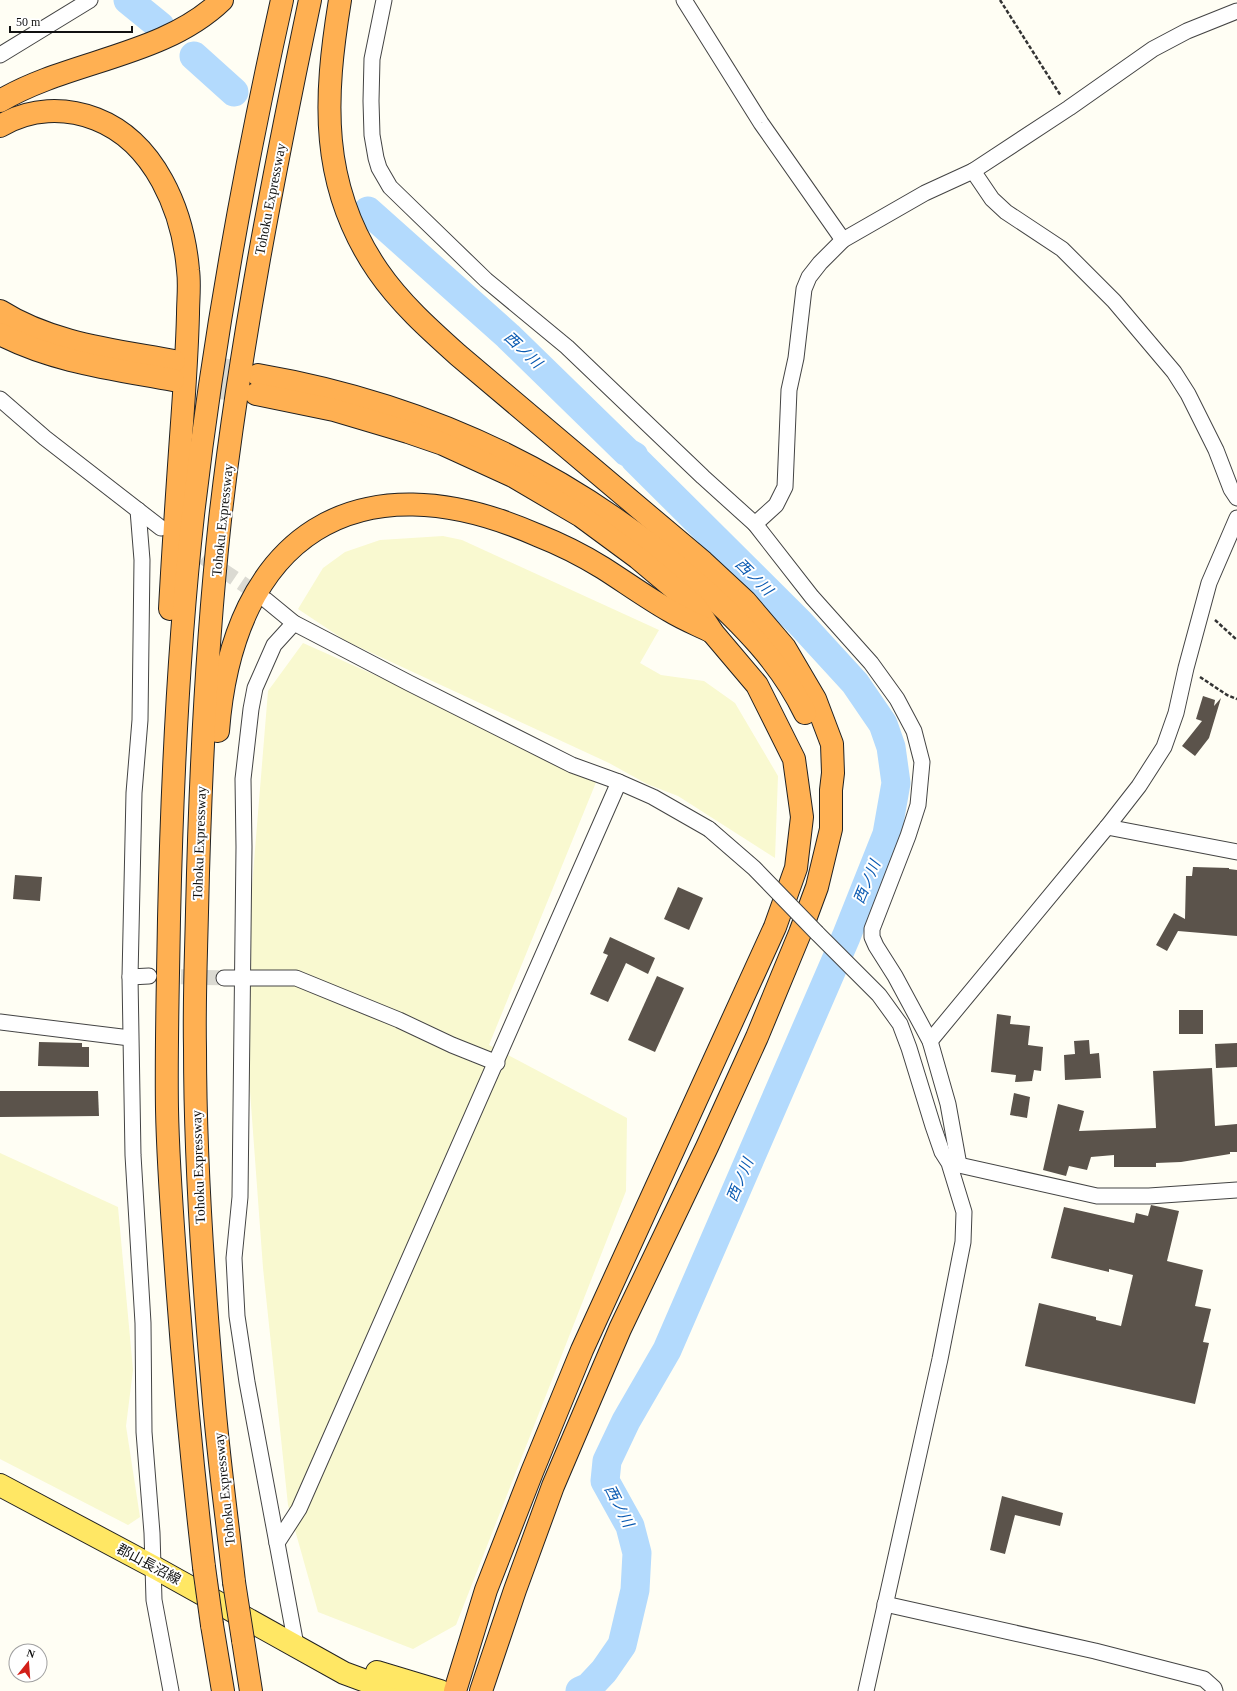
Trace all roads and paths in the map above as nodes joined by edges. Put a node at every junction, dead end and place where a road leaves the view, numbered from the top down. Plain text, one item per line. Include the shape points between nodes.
1 (90, 0) edge
2 (222, 0) edge
3 (282, 0) edge
4 (310, 0) edge
5 (340, 0) edge
6 (384, 0) edge
7 (684, 0) edge
8 (1000, 0) edge
9 (1237, 11) edge
10 (0, 54) edge
11 (0, 101) edge
12 (1069, 108) junction
13 (0, 126) edge
14 (973, 171) junction
15 (843, 240) junction
16 (0, 311) edge
17 (0, 334) edge
18 (0, 399) edge
19 (1237, 498) edge
20 (138, 510) junction
21 (1237, 518) edge
22 (755, 524) junction
23 (161, 528) dead end
24 (266, 600) tunnel mouth
25 (1201, 611) junction
26 (294, 622) junction
27 (713, 633) junction
28 (1237, 640) edge
29 (1186, 668) junction
30 (1237, 699) edge
31 (832, 773) junction
32 (620, 782) junction
33 (171, 826) junction
34 (1107, 827) junction
35 (1237, 852) edge
36 (149, 976) tunnel mouth
37 (130, 977) junction
38 (243, 977) junction
39 (224, 978) tunnel mouth
40 (0, 1022) edge
41 (130, 1038) junction
42 (930, 1041) junction
43 (194, 1046) junction
44 (497, 1063) junction
45 (954, 1164) junction
46 (1237, 1190) edge
47 (0, 1485) edge
48 (277, 1543) junction
49 (152, 1566) junction
50 (885, 1604) junction
51 (296, 1645) junction
52 (171, 1691) edge
53 (223, 1691) edge
54 (251, 1691) edge
55 (393, 1691) edge
56 (440, 1691) edge
57 (455, 1691) edge
58 (481, 1691) edge
59 (866, 1691) edge
60 (1214, 1691) edge

1 - 10 street
2 - 11 highway via 197,19 157,42 44,79
3 - 33 highway, Tohoku Expressway via 250,148 202,442 183,623
4 - 43 highway, Tohoku Expressway via 257,265 220,521 203,741
5 - 31 highway via 331,63 329,123 332,152 341,198 350,221 378,272 425,325 458,355 703,562 745,601 785,648 815,699 832,744
6 - 22 street via 372,59 372,135 379,168 390,187 486,280 567,347
7 - 15 street via 761,123
8 - 12 path
9 - 12 street via 1186,31 1153,49
12 - 14 street
13 - 33 highway via 14,117 60,111 81,114 120,132 136,145 153,165 167,190 181,232 188,270 188,297 169,621 167,733
14 - 15 street via 926,193
14 - 19 street via 992,199 1006,212 1062,249 1114,301 1174,372 1216,450
15 - 22 street via 820,263 806,282 789,390 785,487 776,505
16 - 17 highway via 50,336 174,370 78,362 19,344
18 - 20 street via 45,438
20 - 23 street
20 - 37 street via 142,560 140,720 134,793
21 - 25 street via 1216,563
22 - 42 street via 812,597 871,663 897,700 914,731 922,762 918,805 872,929 872,937
24 - 26 street
25 - 28 path via 1208,614
25 - 29 street
26 - 32 street via 572,765
26 - 38 street via 274,645 262,670 251,709 242,779
27 - 31 highway via 695,606 638,558 581,516 513,476 443,444 257,385 337,391 444,426 509,454 619,521 715,600 773,660 804,711
27 - 43 highway via 671,612 567,548 479,513 425,504 400,504 351,512 306,536 282,558 258,588 229,661 220,705
27 - 57 highway via 757,684 794,758 802,817 796,868 775,927 582,1350 486,1590
29 - 30 path
29 - 34 street via 1176,713 1164,747 1143,780
31 - 58 highway via 831,829 817,887 800,933 757,1037 620,1329 553,1486
32 - 44 street
32 - 45 street, bridge via 653,797 709,829 754,868 879,995 900,1024 910,1048 942,1152
33 - 53 highway, Tohoku Expressway, bridge via 167,1113 173,1232 185,1390 204,1568
34 - 35 street
34 - 42 street
36 - 37 street
37 - 41 street
38 - 39 street
38 - 44 street via 296,978
38 - 48 street via 240,1197 234,1258 237,1316
40 - 41 street
41 - 49 street via 133,1170 143,1323 144,1432
42 - 45 street via 948,1104
43 - 54 highway, Tohoku Expressway, bridge via 203,1266 213,1393 234,1582
44 - 48 street via 299,1509
45 - 46 street via 1096,1196 1149,1196
45 - 50 street via 964,1212 964,1236 940,1359
47 - 49 main road, 郡山長沼線
48 - 51 street
49 - 51 main road, 郡山長沼線
49 - 52 street via 155,1606
50 - 59 street
50 - 60 street via 1095,1650 1204,1679
51 - 55 main road, 郡山長沼線 via 344,1673
51 - 56 main road, 郡山長沼線

